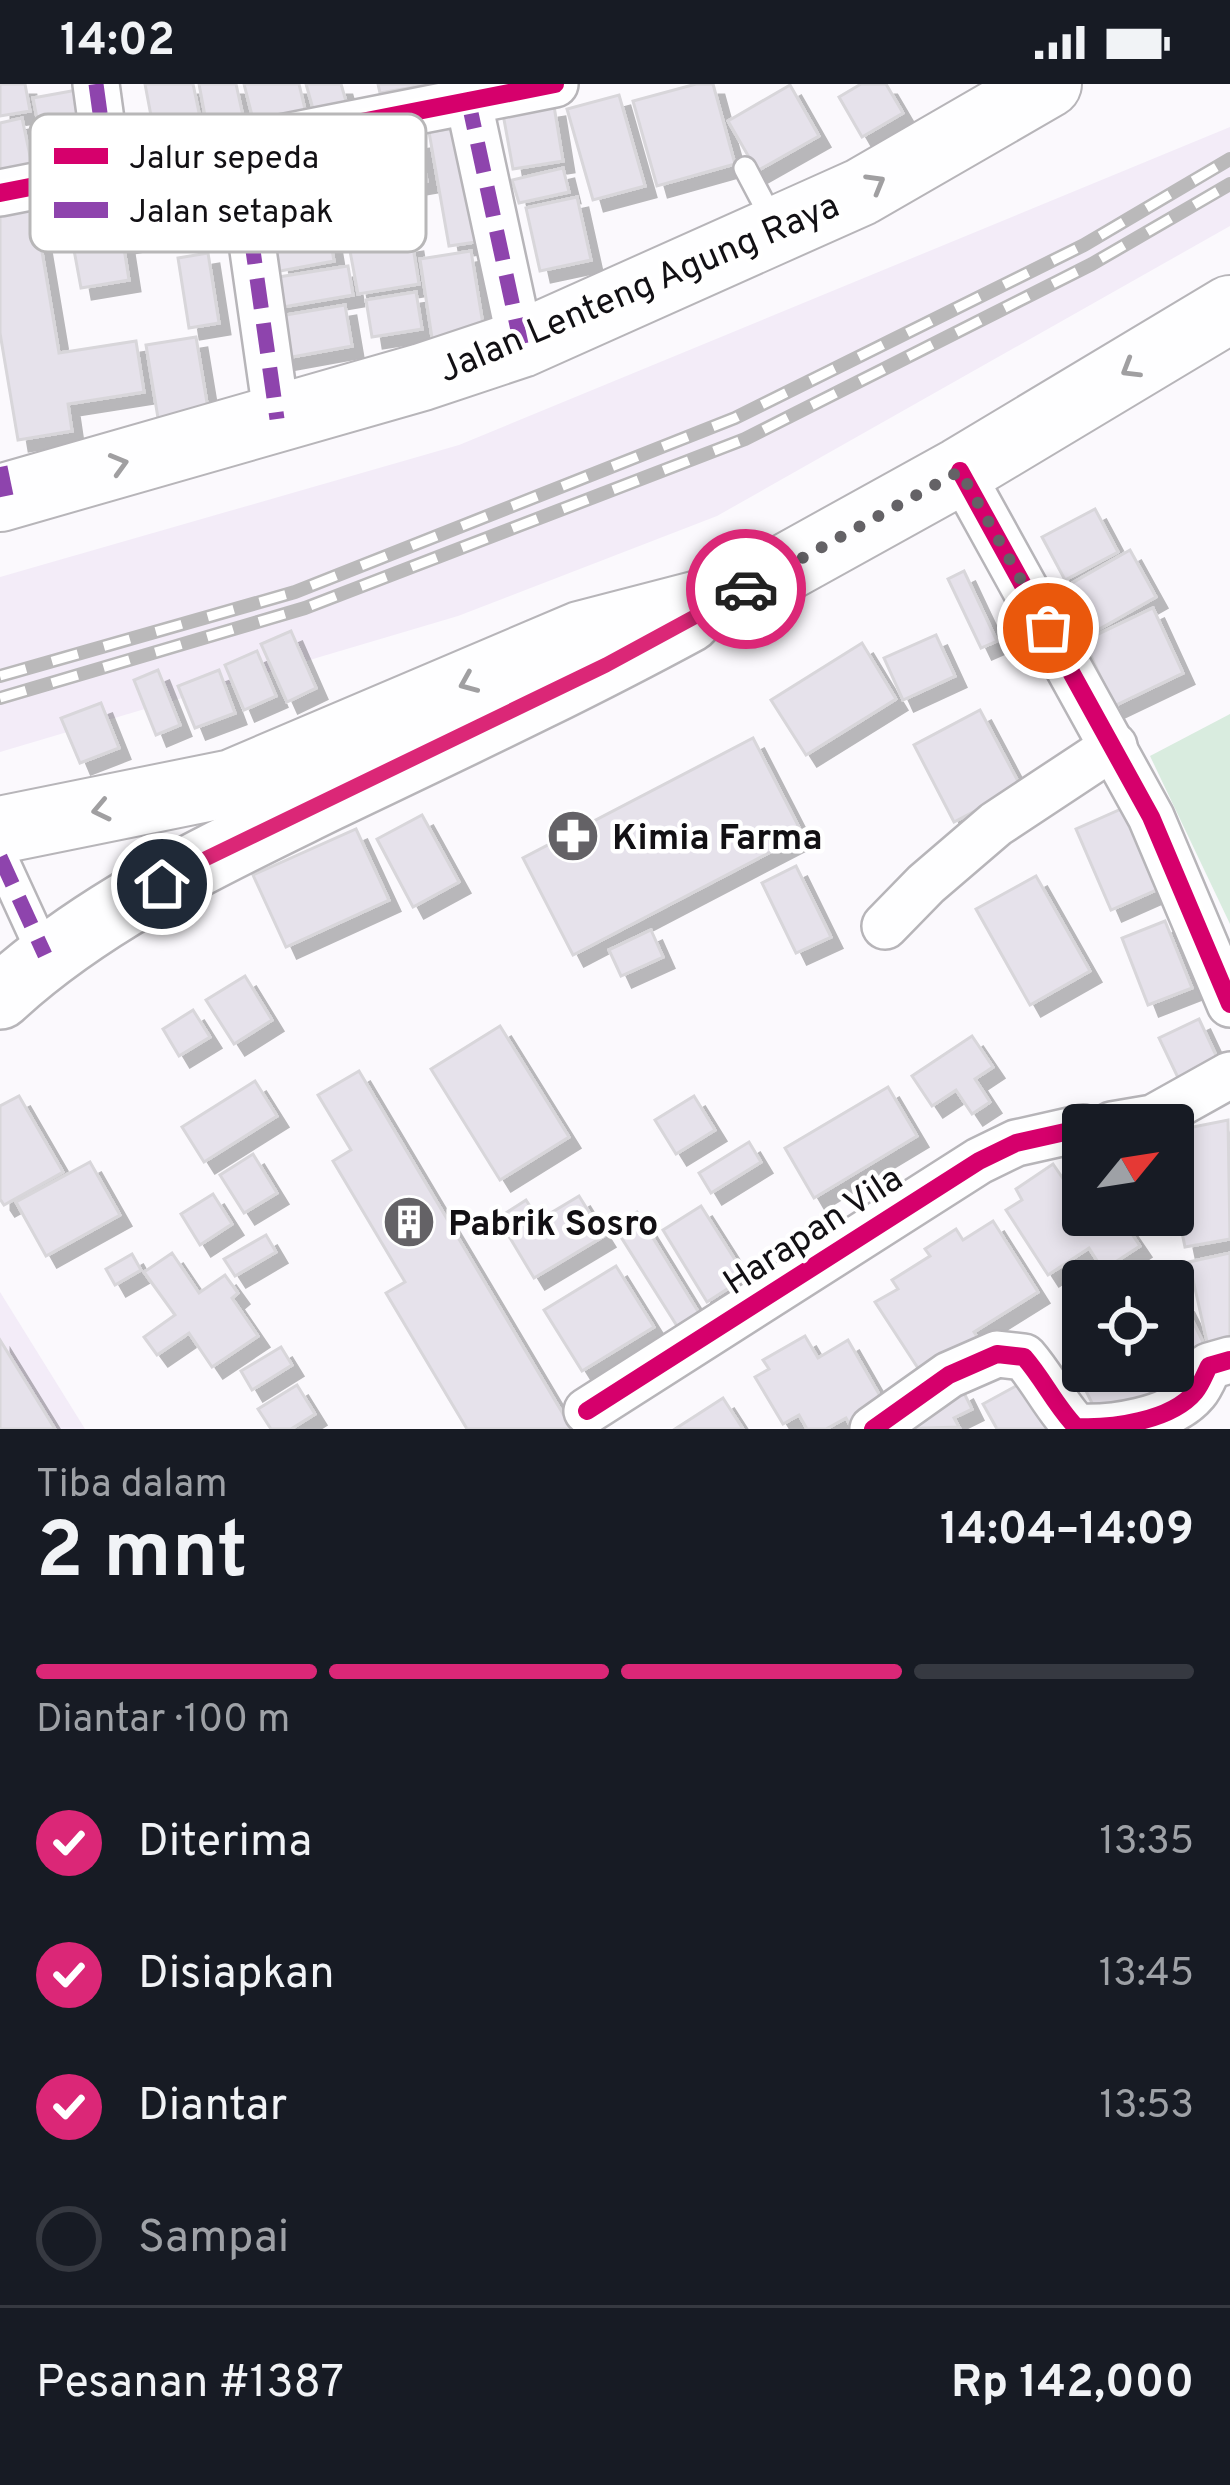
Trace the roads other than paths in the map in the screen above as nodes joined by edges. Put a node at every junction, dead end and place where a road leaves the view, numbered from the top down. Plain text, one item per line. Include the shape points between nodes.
1 (96, 84) edge
2 (555, 84) edge
3 (1048, 84) edge
4 (468, 99) junction
5 (100, 114) edge
6 (395, 114) edge
7 (746, 168) dead end
8 (30, 187) edge
9 (0, 193) edge
10 (777, 229) junction
11 (253, 252) edge
12 (1230, 309) edge
13 (521, 344) junction
14 (277, 419) junction
15 (960, 471) junction
16 (2, 487) edge
17 (738, 594) junction
18 (1114, 746) junction
19 (0, 830) edge
20 (0, 857) edge
21 (885, 926) dead end
22 (45, 955) junction
23 (1229, 996) edge
24 (0, 997) edge
25 (1230, 1075) edge
26 (1178, 1104) edge
27 (1062, 1133) edge
28 (1230, 1360) edge
29 (587, 1411) dead end
30 (873, 1429) edge

1 - 5 street
2 - 4 street
10 -> 3 main road, Jalan Lenteng Agung Raya via 861,192
4 - 6 street
4 - 13 street
7 - 10 lane
8 - 9 street
10 - 13 main road, Jalan Lenteng Agung Raya
11 - 14 street
12 -> 15 main road
13 - 14 main road, Jalan Lenteng Agung Raya
16 -> 14 main road, Jalan Lenteng Agung Raya
15 - 17 main road
15 - 18 street
17 -> 19 main road via 580,635 232,783
17 - 22 main road via 201,861
18 - 21 street via 996,824
18 - 23 street
20 - 22 street
22 - 24 main road
25 - 26 street
27 - 29 street, Harapan Vila via 980,1162
28 - 30 street via 1209,1366 1194,1394 1168,1410 1105,1429 1076,1427 1024,1357 998,1354 949,1375

